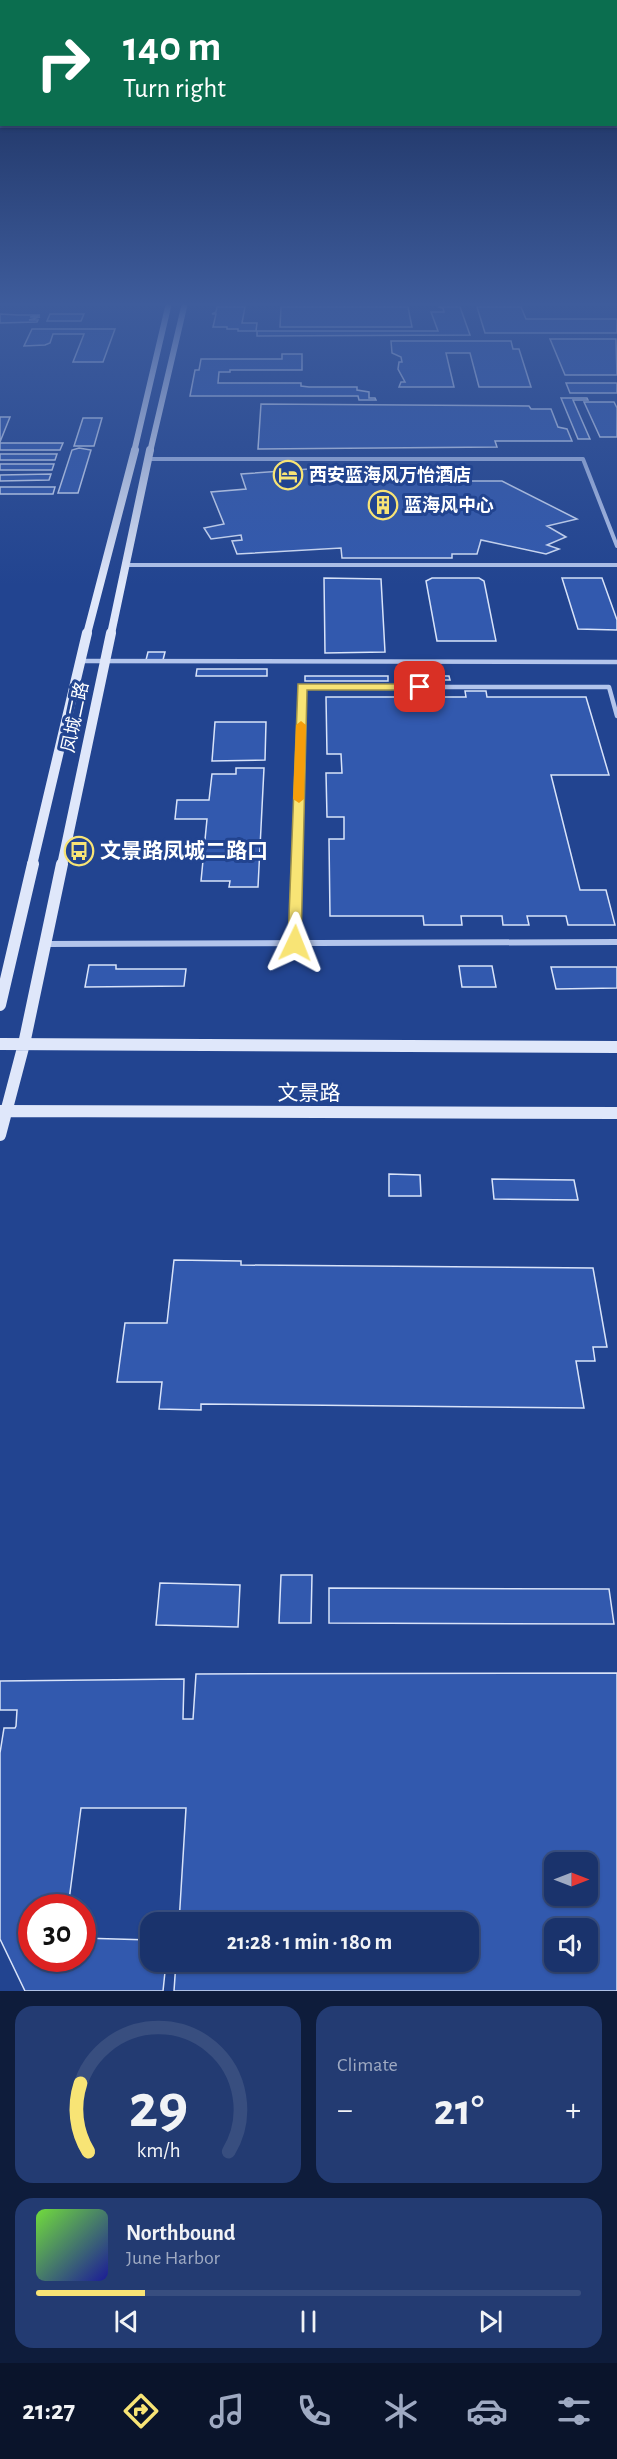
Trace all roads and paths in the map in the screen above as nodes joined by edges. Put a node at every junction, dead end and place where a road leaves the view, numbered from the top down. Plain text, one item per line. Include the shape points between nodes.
1 (148, 400) edge
2 (162, 400) edge
3 (148, 459) junction
4 (617, 546) edge
5 (125, 565) junction
6 (617, 566) edge
7 (80, 661) junction
8 (105, 661) junction
9 (617, 662) edge
10 (617, 716) edge
11 (617, 942) edge
12 (295, 943) junction
13 (46, 944) junction
14 (0, 1005) edge
15 (0, 1044) edge
16 (24, 1044) junction
17 (617, 1047) edge
18 (3, 1111) edge
19 (617, 1113) edge
20 (0, 1135) edge

1 - 7 main road, 凤城二路
2 - 3 main road, 凤城二路
3 - 4 street via 583,459
3 - 5 main road, 凤城二路
5 - 6 street
5 - 8 main road, 凤城二路
7 - 8 street
7 - 14 main road, 凤城二路
8 - 9 street
8 - 13 main road, 凤城二路
10 - 12 street via 609,687 302,687
11 - 12 street
12 - 13 street
13 - 16 main road, 凤城二路
15 - 16 main road
16 - 17 main road
16 - 18 main road, 凤城二路
18 - 19 main road, 文景路
18 - 20 main road, 凤城二路

